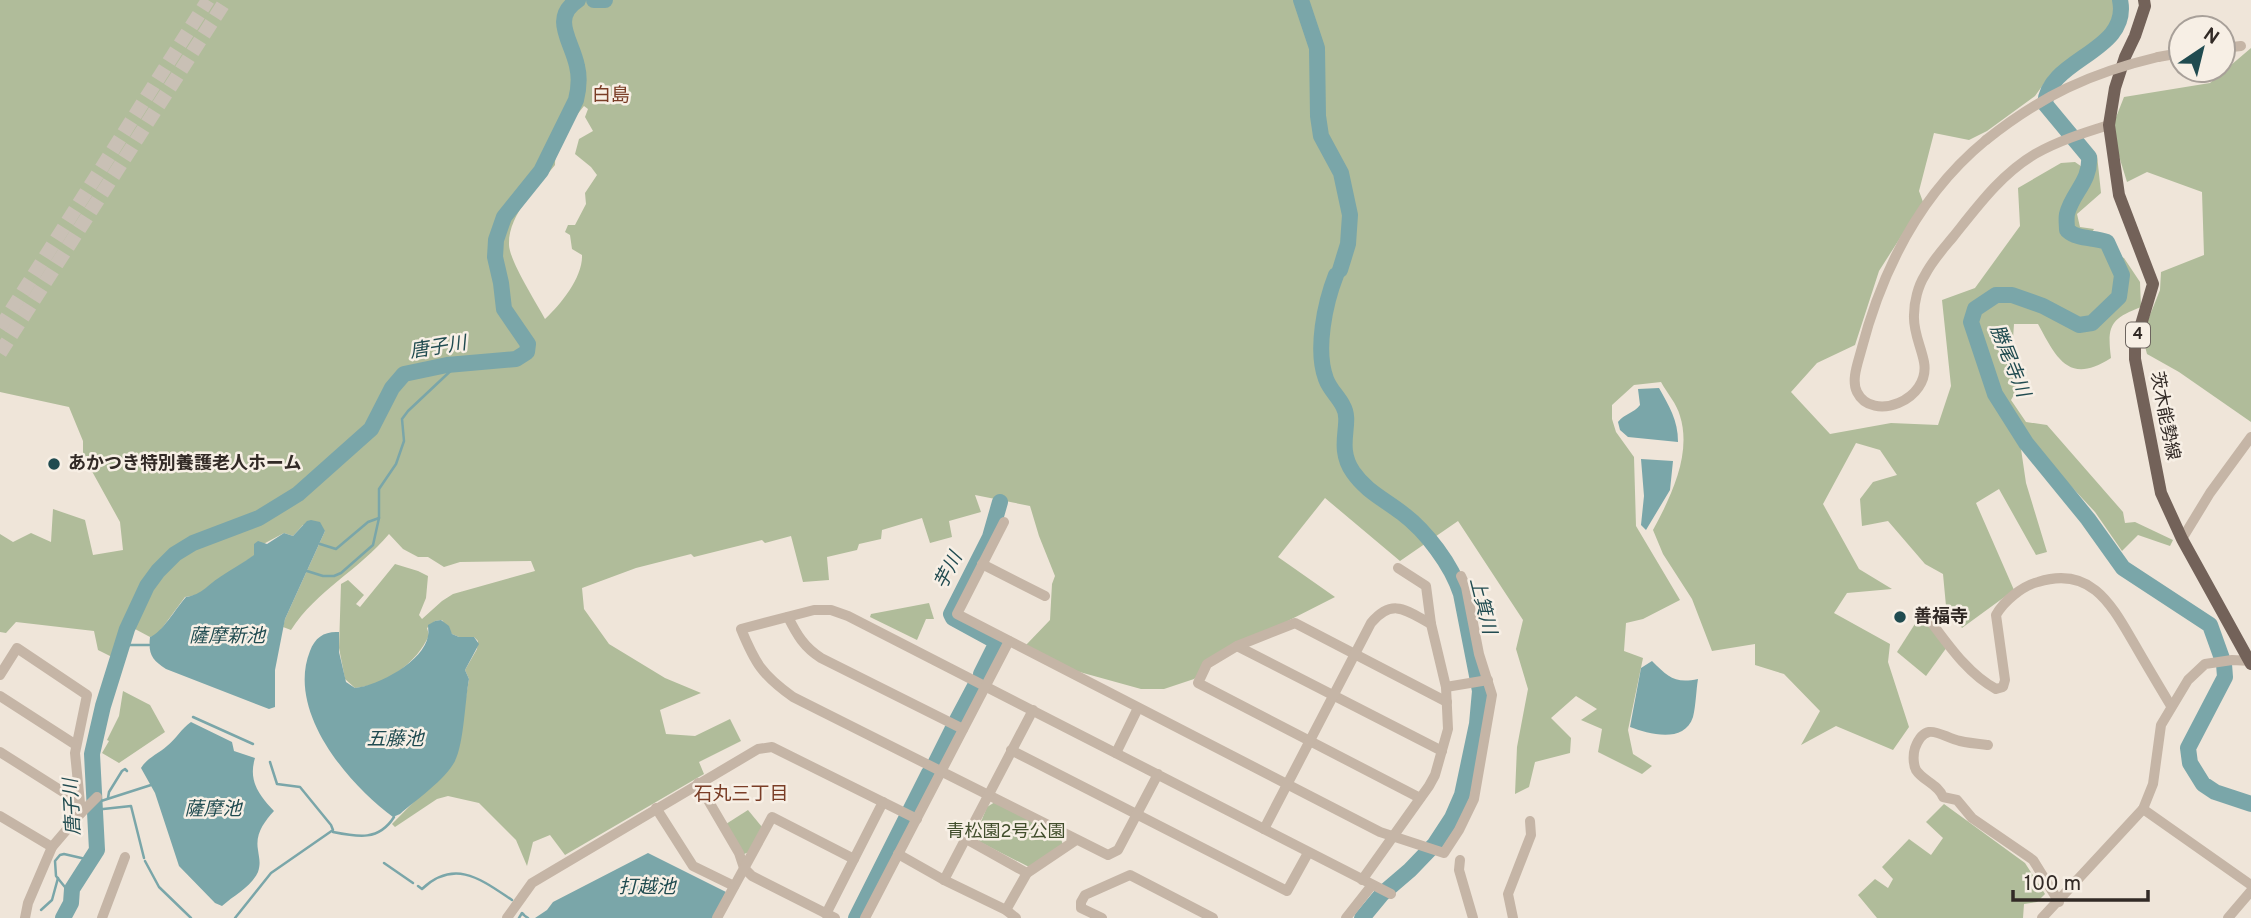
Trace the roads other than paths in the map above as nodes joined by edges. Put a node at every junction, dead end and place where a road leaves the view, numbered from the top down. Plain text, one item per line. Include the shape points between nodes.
1 (2144, 0) edge
2 (2237, 46) edge
3 (2241, 46) dead end
4 (2167, 55) edge
5 (2102, 127) junction
6 (2251, 437) edge
7 (1004, 522) dead end
8 (2182, 539) junction
9 (982, 564) junction
10 (1398, 568) dead end
11 (1461, 576) dead end
12 (1045, 596) dead end
13 (1925, 614) dead end
14 (788, 617) junction
15 (1432, 624) junction
16 (1009, 640) junction
17 (1237, 646) junction
18 (1355, 653) junction
19 (2250, 662) edge
20 (0, 675) edge
21 (1482, 681) junction
22 (986, 686) junction
23 (1446, 687) junction
24 (1333, 695) junction
25 (0, 696) edge
26 (1447, 702) junction
27 (2171, 706) junction
28 (1138, 708) junction
29 (1033, 710) junction
30 (963, 729) junction
31 (1311, 741) junction
32 (1988, 745) dead end
33 (76, 746) junction
34 (1011, 750) junction
35 (1442, 751) junction
36 (0, 752) edge
37 (1116, 753) junction
38 (942, 771) junction
39 (1158, 774) junction
40 (698, 783) junction
41 (1288, 785) junction
42 (988, 794) junction
43 (1420, 798) junction
44 (94, 800) dead end
45 (883, 802) junction
46 (80, 808) junction
47 (656, 808) junction
48 (2143, 809) junction
49 (0, 816) edge
50 (911, 816) junction
51 (1137, 816) junction
52 (1530, 821) dead end
53 (1264, 829) junction
54 (1392, 837) junction
55 (966, 839) junction
56 (1076, 840) junction
57 (52, 847) junction
58 (1308, 853) junction
59 (898, 854) junction
60 (125, 857) dead end
61 (854, 859) junction
62 (1460, 860) dead end
63 (744, 868) junction
64 (1027, 873) junction
65 (944, 880) junction
66 (1367, 882) junction
67 (734, 886) junction
68 (2251, 886) edge
69 (2251, 891) edge
70 (1387, 892) dead end
71 (2059, 902) junction
72 (1006, 910) junction
73 (830, 916) edge
74 (1475, 917) edge
75 (25, 918) edge
76 (102, 918) edge
77 (507, 918) edge
78 (718, 918) edge
79 (865, 918) edge
80 (1016, 918) edge
81 (1102, 918) edge
82 (1213, 918) edge
83 (1346, 918) edge
84 (1513, 918) edge
85 (2042, 918) edge
86 (2228, 918) edge

1 - 5 main road, 茨木能勢線 / 4
2 - 3 street
4 - 5 street, bridge via 2085,78 2010,121 1963,159 1938,188 1895,255 1866,331 1854,383 1857,394 1879,406 1905,402 1915,392 1925,368 1913,316 1924,275 2015,168 2066,139
5 - 8 main road, 茨木能勢線 / 4 via 2119,195 2153,284 2135,359 2161,493
6 - 8 street
7 - 9 street
8 - 19 main road, 茨木能勢線 / 4
9 - 12 street
9 - 16 street via 957,614
10 - 15 street via 1426,586
11 - 21 street
13 - 27 street via 1956,654 1996,689 2003,687 2005,680 1996,615 2001,606 2031,584 2054,577 2069,579 2093,588 2110,602
14 - 22 street via 831,610
14 - 30 street via 798,638 821,658
14 - 38 street via 741,629 754,661 772,682 793,697
15 - 18 street via 1400,608 1390,608 1371,623
15 - 23 street
16 - 22 street
16 - 28 street
17 - 18 street via 1295,623
17 - 24 street
17 - 31 street via 1207,664 1198,682
18 - 24 street
18 - 26 street
19 - 27 street via 2205,664
20 - 33 street via 18,648 86,695
21 - 23 street
21 - 54 street via 1492,695 1490,718 1474,799 1459,830 1435,850
22 - 29 street
22 - 30 street
23 - 26 street
24 - 31 street
24 - 35 street
25 - 33 street
26 - 35 street via 1448,729
27 - 48 street via 2161,725 2153,785
28 - 37 street
28 - 41 street
29 - 34 street
29 - 37 street
30 - 38 street
31 - 41 street
31 - 43 street
32 - 71 street via 1929,732 1915,748 1916,771 1941,790 1943,797 1956,800 1972,818 2034,860
33 - 46 street
34 - 42 street
34 - 51 street
35 - 43 street via 1435,775
36 - 46 street
37 - 39 street
38 - 42 street
38 - 50 street
39 - 51 street
39 - 53 street
40 - 45 street via 758,749 772,747
40 - 47 street
40 - 63 street
41 - 53 street
41 - 54 street
42 - 55 street
42 - 56 street
43 - 54 street
44 - 46 street
45 - 50 street
45 - 61 street
46 - 57 street
47 - 67 street via 693,866
47 - 77 street via 532,883
48 - 68 street
48 - 71 street
49 - 57 street
50 - 59 street
51 - 56 street via 1112,855
51 - 58 street via 1287,891
52 - 84 street via 1531,835 1508,894
53 - 58 street
54 - 66 street
55 - 64 street
55 - 65 street
56 - 64 street
57 - 75 street
58 - 66 street
59 - 65 street
59 - 79 street
60 - 76 street
61 - 63 street via 772,817
61 - 73 street
62 - 74 street via 1459,870
63 - 67 street
63 - 73 street
64 - 72 street
65 - 72 street
66 - 70 street
66 - 83 street
67 - 78 street
69 - 86 street
71 - 85 street
72 - 80 street
81 - 82 street via 1081,908 1084,895 1129,875

